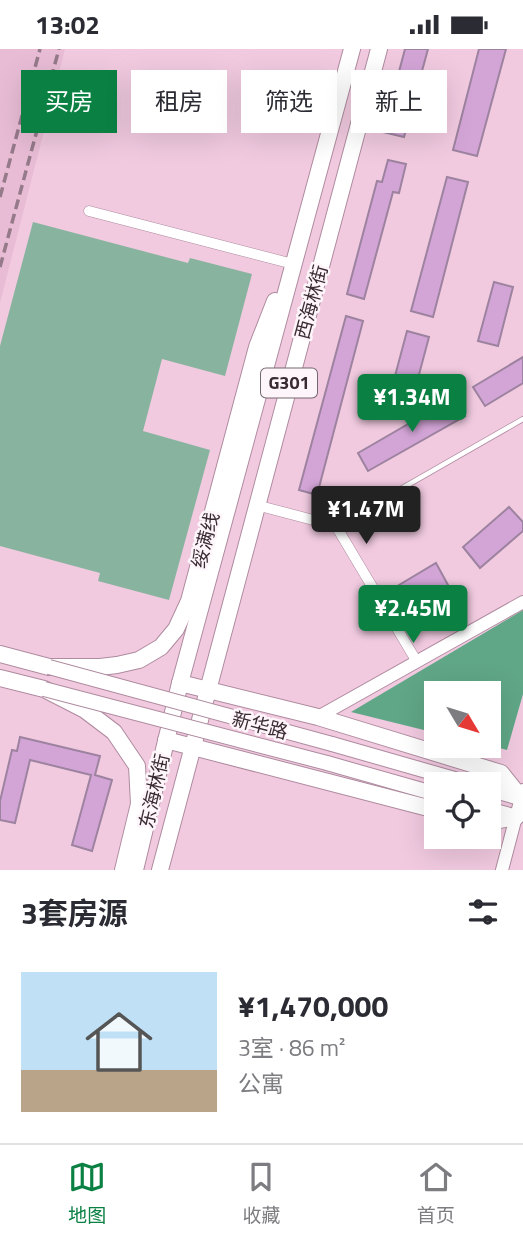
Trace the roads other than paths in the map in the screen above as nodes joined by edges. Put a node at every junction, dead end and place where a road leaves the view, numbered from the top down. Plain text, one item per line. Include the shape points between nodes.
1 (352, 49) edge
2 (379, 49) edge
3 (89, 211) dead end
4 (293, 268) junction
5 (523, 419) edge
6 (257, 505) junction
7 (336, 526) junction
8 (523, 602) edge
9 (0, 654) edge
10 (417, 662) junction
11 (49, 667) junction
12 (0, 678) edge
13 (180, 683) junction
14 (44, 689) junction
15 (207, 689) junction
16 (173, 711) joint
17 (318, 717) junction
18 (199, 718) joint
19 (166, 740) junction
20 (192, 745) junction
21 (429, 772) edge
22 (424, 791) edge
23 (501, 791) edge
24 (522, 795) edge
25 (424, 807) edge
26 (501, 813) edge
27 (520, 818) edge
28 (501, 820) edge
29 (123, 870) edge
30 (135, 870) edge
31 (160, 870) edge
32 (502, 870) edge

1 - 4 highway, 西海林街 / G301
2 - 6 highway, 西海林街 / G301
3 - 4 street
4 - 11 highway, 绥满线 / G301, bridge via 257,347 189,601 176,629 161,647 139,660 100,667
4 - 13 highway, 西海林街 / G301
5 - 7 lane
6 - 7 street
6 - 15 highway, 西海林街 / G301
7 - 10 street
8 - 10 street
9 - 11 highway, 绥满线 / G301
10 - 17 street
11 - 21 main road, 新华路, bridge
12 - 14 highway
13 - 15 highway
13 - 16 highway, 西海林街 / G301
14 - 22 main road, 新华路, bridge
14 - 29 highway, bridge via 85,710 114,732 137,766 139,804
15 - 17 highway
15 - 18 highway, 西海林街 / G301
16 - 19 highway, 东海林街 / G301
17 - 24 highway via 501,773
18 - 20 highway, 东海林街 / G301
19 - 20 highway
19 - 30 highway, 东海林街 / G301
20 - 25 highway
20 - 31 highway, 东海林街 / G301
23 - 24 main road
24 - 27 street
26 - 27 main road
27 - 28 highway
27 - 32 street

